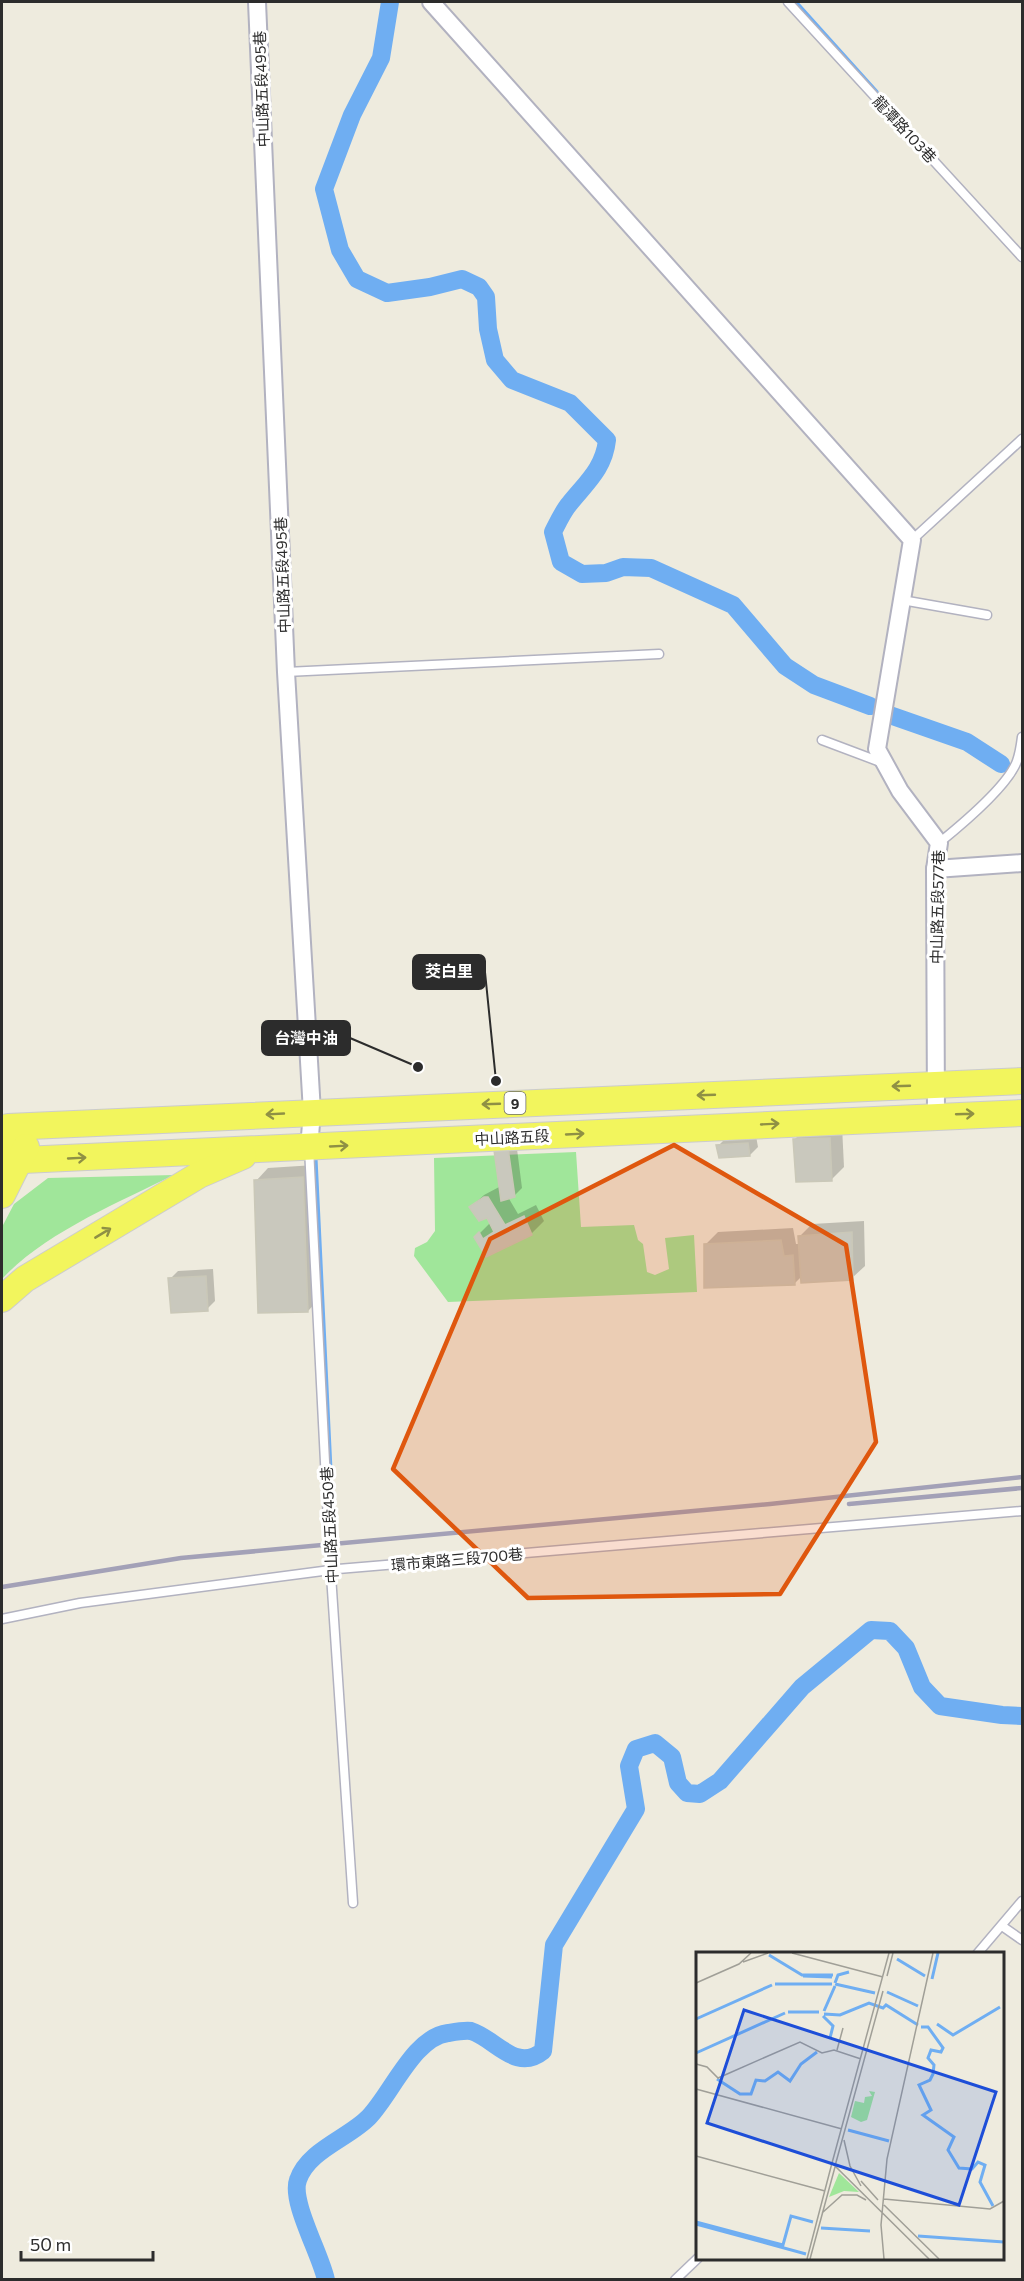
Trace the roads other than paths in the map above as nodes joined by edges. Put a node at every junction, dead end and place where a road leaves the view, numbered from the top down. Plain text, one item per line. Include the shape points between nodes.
1 (257, 2) edge
2 (431, 2) edge
3 (788, 2) edge
4 (1023, 257) edge
5 (1023, 439) edge
6 (912, 540) junction
7 (902, 600) junction
8 (987, 615) dead end
9 (659, 654) dead end
10 (286, 672) junction
11 (1023, 737) edge
12 (822, 740) dead end
13 (884, 763) junction
14 (939, 843) junction
15 (1023, 863) edge
16 (935, 869) junction
17 (1023, 1081) edge
18 (937, 1084) junction
19 (312, 1112) junction
20 (1023, 1113) edge
21 (936, 1115) junction
22 (37, 1126) junction
23 (5, 1133) edge
24 (309, 1148) junction
25 (259, 1149) junction
26 (10, 1161) edge
27 (2, 1195) edge
28 (79, 1247) junction
29 (2, 1299) edge
30 (2, 1317) edge
31 (1023, 1510) edge
32 (331, 1570) junction
33 (2, 1619) edge
34 (1023, 1901) edge
35 (353, 1903) dead end
36 (1002, 1926) junction
37 (1023, 1940) edge
38 (979, 1952) edge
39 (697, 2260) edge
40 (675, 2280) edge

1 - 10 street, 中山路五段495巷
2 - 6 street
3 - 4 lane, 龍潭路103巷
5 - 6 lane
6 - 7 street, 中山路五段577巷
7 - 8 lane
7 - 13 street, 中山路五段577巷 via 877,749
9 - 10 lane
10 - 19 street, 中山路五段495巷
11 - 14 lane via 1017,762 1007,776 963,824
12 - 13 lane
13 - 14 street, 中山路五段577巷
14 - 16 street, 中山路五段577巷
15 - 16 street
16 - 18 street, 中山路五段577巷
17 - 18 main road, 9
18 -> 19 main road, 9
18 - 21 street, 中山路五段577巷
19 -> 22 main road, 9
19 - 24 street, 中山路五段495巷
21 -> 20 main road, 中山路五段
24 -> 21 main road, 中山路五段
22 - 23 main road, 9
22 - 26 main road
24 - 25 main road, 中山路五段
24 - 32 lane, 中山路五段450巷
26 -> 25 main road, 中山路五段
28 -> 25 main road via 199,1175
26 - 27 main road
28 - 29 main road via 25,1279
28 - 30 main road
31 - 32 lane, 環市東路三段700巷
32 - 33 lane, 環市東路三段700巷 via 80,1604
32 - 35 lane, 中山路五段450巷
34 - 36 lane
36 - 37 lane
36 - 38 lane
39 - 40 lane

